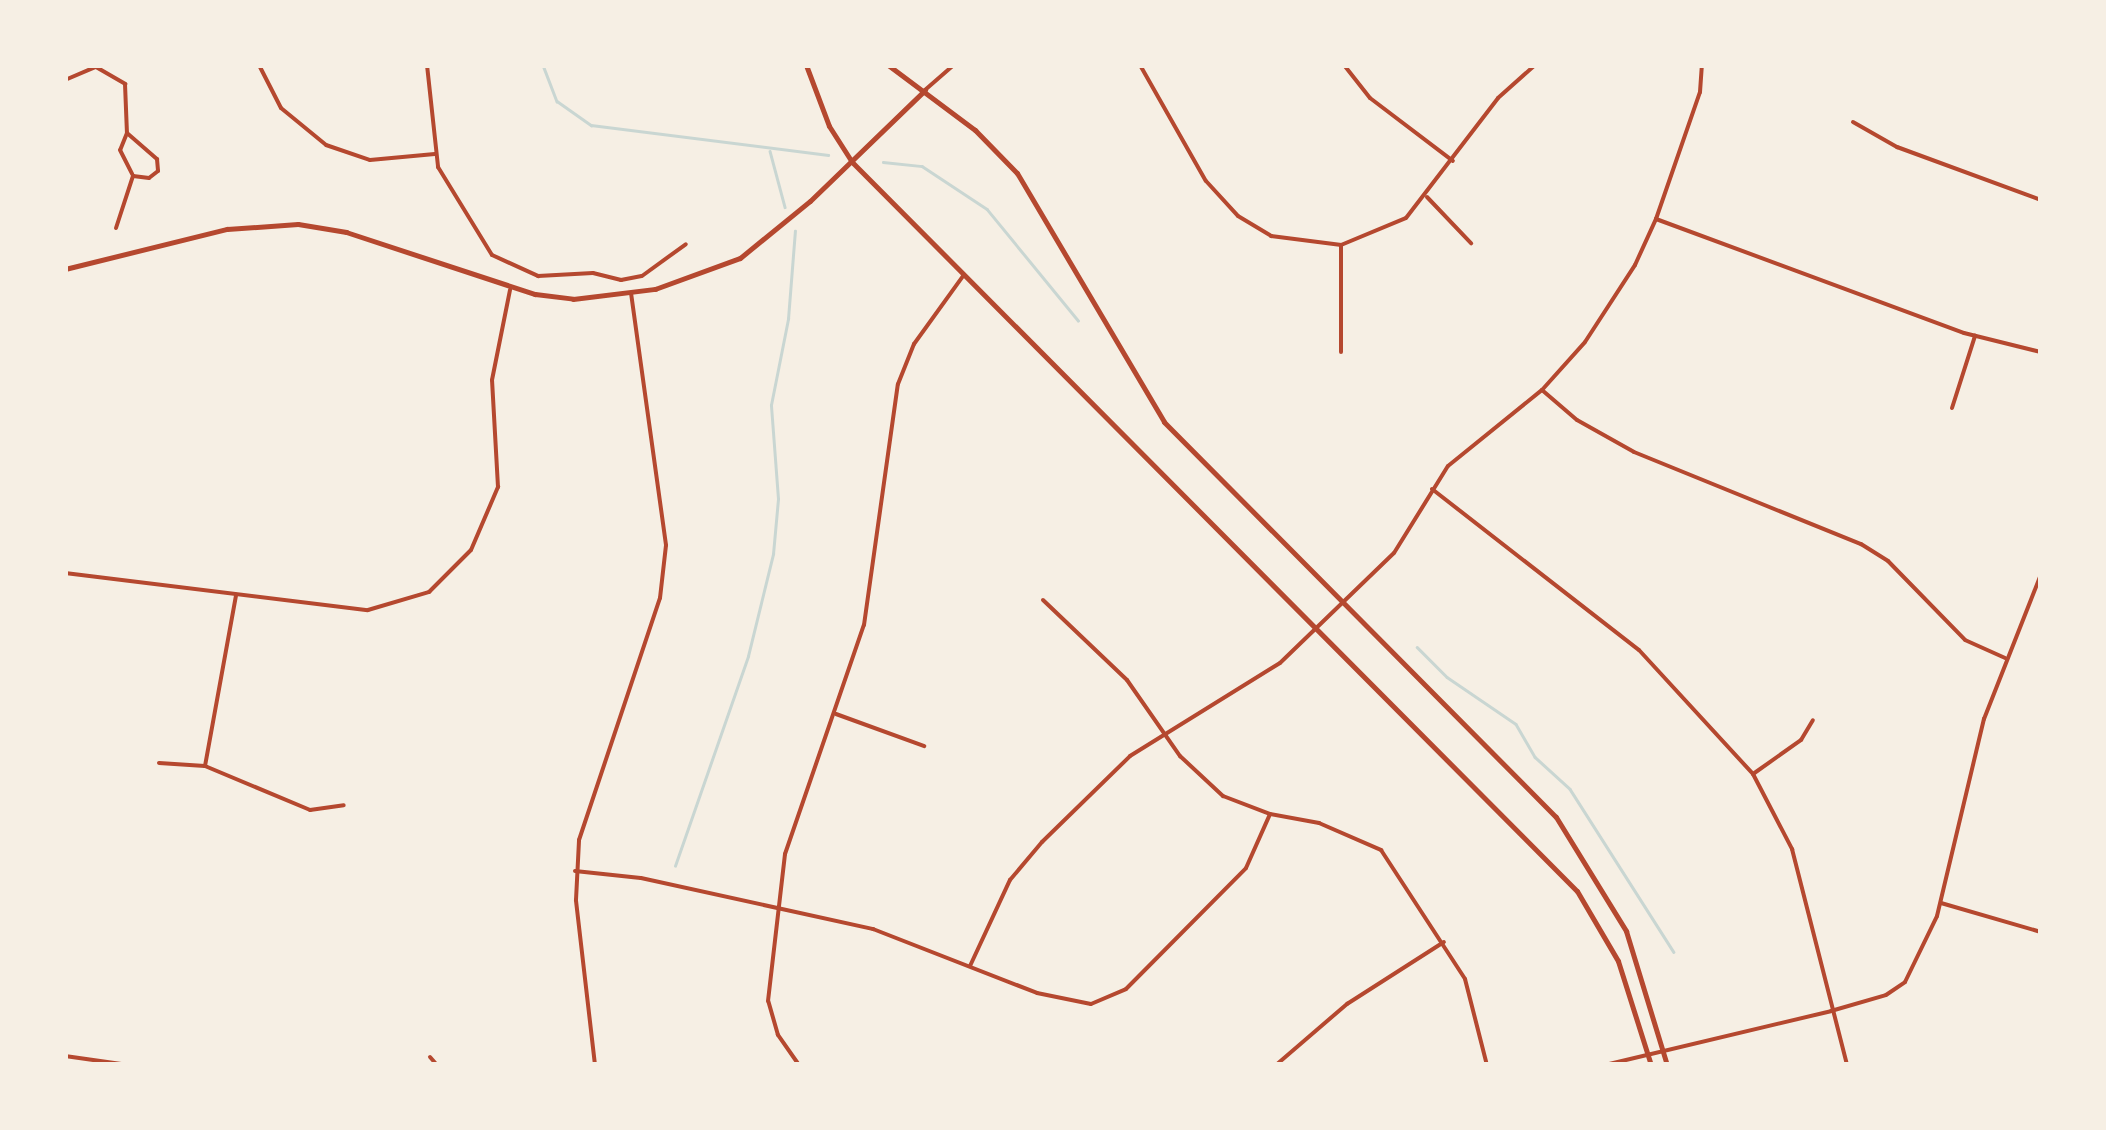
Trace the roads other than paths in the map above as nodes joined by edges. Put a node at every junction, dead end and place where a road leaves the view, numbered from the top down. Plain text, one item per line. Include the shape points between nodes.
1 (259, 65) edge
2 (428, 65) edge
3 (806, 65) edge
4 (888, 65) edge
5 (954, 65) edge
6 (1140, 65) edge
7 (1344, 65) edge
8 (1535, 65) edge
9 (1702, 65) edge
10 (110, 67) edge
11 (65, 80) edge
12 (924, 90) junction
13 (1853, 122) dead end
14 (127, 133) junction
15 (434, 154) junction
16 (1452, 161) junction
17 (852, 162) junction
18 (132, 176) junction
19 (1427, 197) junction
20 (2041, 200) edge
21 (1656, 219) junction
22 (116, 228) dead end
23 (1471, 243) dead end
24 (686, 244) dead end
25 (1341, 246) junction
26 (65, 269) edge
27 (964, 276) junction
28 (510, 290) junction
29 (632, 294) junction
30 (1975, 336) junction
31 (1342, 352) dead end
32 (2041, 352) edge
33 (1542, 390) junction
34 (1952, 408) dead end
35 (1432, 488) junction
36 (65, 573) edge
37 (2041, 574) edge
38 (236, 595) junction
39 (1043, 600) dead end
40 (1344, 603) junction
41 (1318, 627) junction
42 (2005, 658) junction
43 (836, 714) junction
44 (1813, 720) dead end
45 (1165, 732) junction
46 (924, 746) dead end
47 (159, 763) dead end
48 (204, 766) junction
49 (1753, 774) junction
50 (344, 805) dead end
51 (1270, 814) junction
52 (576, 870) junction
53 (1941, 902) junction
54 (777, 906) junction
55 (2041, 932) edge
56 (1444, 942) junction
57 (970, 966) junction
58 (1831, 1011) junction
59 (1664, 1052) junction
60 (1648, 1054) junction
61 (65, 1056) edge
62 (430, 1058) dead end
63 (128, 1065) edge
64 (437, 1065) edge
65 (595, 1065) edge
66 (798, 1065) edge
67 (1276, 1065) edge
68 (1488, 1065) edge
69 (1605, 1065) edge
70 (1651, 1065) edge
71 (1666, 1065) edge
72 (1847, 1065) edge

1 - 15 street via 280,108 326,145 370,160
2 - 15 street
3 - 17 street via 829,126
4 - 12 street
5 - 12 street
6 - 25 street via 1206,182 1238,216 1271,236
7 - 16 street via 1370,98
8 - 16 street via 1498,98
9 - 21 street via 1700,92
10 - 11 street via 78,70
10 - 14 street via 130,98
12 - 17 street
12 - 40 street via 1018,174 1164,422
13 - 20 street via 1897,147
14 - 18 street via 120,150
14 - 18 street via 157,159 158,170 148,178
15 - 24 street via 474,234 515,268 538,276 593,273 621,280 642,276
16 - 19 street
17 - 27 street
17 - 29 street via 740,258
18 - 22 street
19 - 23 street
19 - 25 street via 1406,218
21 - 30 street
21 - 33 street via 1611,307
25 - 31 street
26 - 28 street via 226,229 298,224 346,232
27 - 41 street
27 - 43 street via 914,344 898,384 864,625
28 - 29 street via 574,299
28 - 38 street via 492,380 498,487 480,536 453,573 405,602 368,610
29 - 52 street via 663,507 664,575 590,799
30 - 32 street
30 - 34 street
33 - 35 street via 1473,443
33 - 42 street via 1577,420 1634,452 1861,544 1888,561 1965,640
35 - 40 street via 1394,553
35 - 49 street via 1639,650
36 - 38 street
37 - 42 street
38 - 48 street
39 - 45 street via 1127,680
40 - 41 street
40 - 59 street via 1486,743 1580,848 1626,931
41 - 45 street via 1256,680
41 - 60 street via 1578,891 1618,961
42 - 53 street
43 - 46 street
43 - 54 street via 796,812
44 - 49 street via 1801,740
45 - 51 street via 1198,776 1223,796
45 - 57 street via 1042,842 1010,880
47 - 48 street
48 - 50 street via 310,810
49 - 58 street via 1792,849
51 - 56 street via 1319,823 1381,850
51 - 57 street via 1246,868 1108,1000 1074,1004
52 - 54 street
52 - 65 street
53 - 55 street
53 - 58 street via 1905,982 1886,995
54 - 57 street via 873,929
54 - 66 street via 768,1001 778,1035
56 - 67 street via 1348,1004
56 - 68 street via 1466,979
58 - 59 street
58 - 72 street
59 - 60 street
59 - 71 street
60 - 69 street
60 - 70 street
61 - 63 street
62 - 64 street

